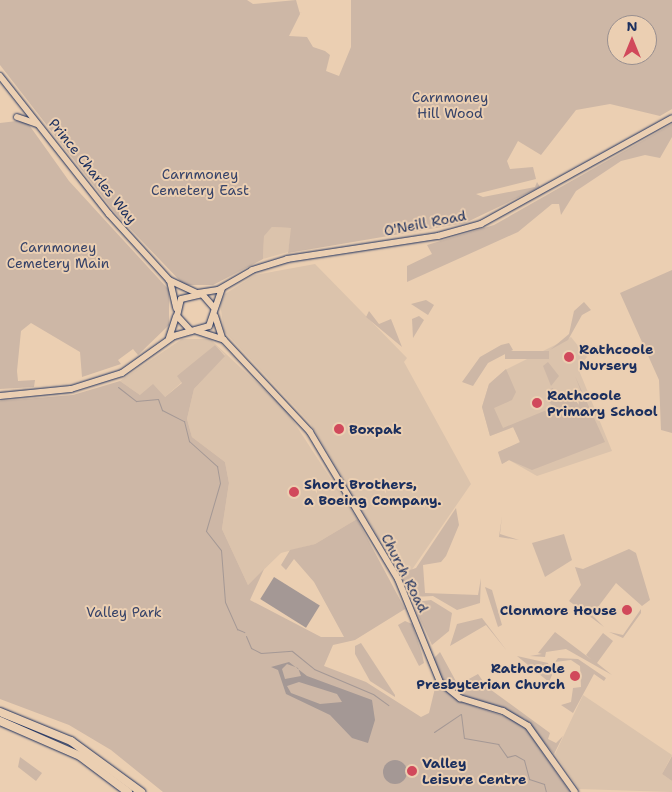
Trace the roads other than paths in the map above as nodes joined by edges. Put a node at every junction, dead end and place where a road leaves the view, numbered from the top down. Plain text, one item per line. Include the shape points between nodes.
1 (0, 76) edge
2 (17, 117) dead end
3 (672, 118) edge
4 (39, 125) junction
5 (170, 280) junction
6 (222, 288) junction
7 (197, 293) junction
8 (176, 312) junction
9 (215, 312) junction
10 (196, 331) junction
11 (168, 339) junction
12 (224, 340) junction
13 (0, 396) edge
14 (0, 712) edge
15 (0, 721) edge
16 (128, 792) edge
17 (141, 792) edge
18 (575, 792) edge

1 - 4 street, Prince Charles Way
2 - 4 street
3 - 6 street, O'Neill Road via 481,224 438,236 273,263
4 - 5 street, Prince Charles Way via 95,198
5 - 7 street, Prince Charles Way
5 - 8 street
6 - 7 street, O'Neill Road
6 - 9 street
7 - 8 street via 184,296
7 - 9 street via 209,298
8 - 10 street via 183,327
8 - 11 street
9 - 10 street via 209,326
9 - 12 street, Church Road
10 - 11 street
10 - 12 street, Church Road
11 - 13 street via 137,364 107,379 71,389
12 - 18 street, Church Road via 284,400 326,458 401,586 440,682 460,698 521,720
14 - 17 highway via 71,741
15 - 16 highway via 73,752

